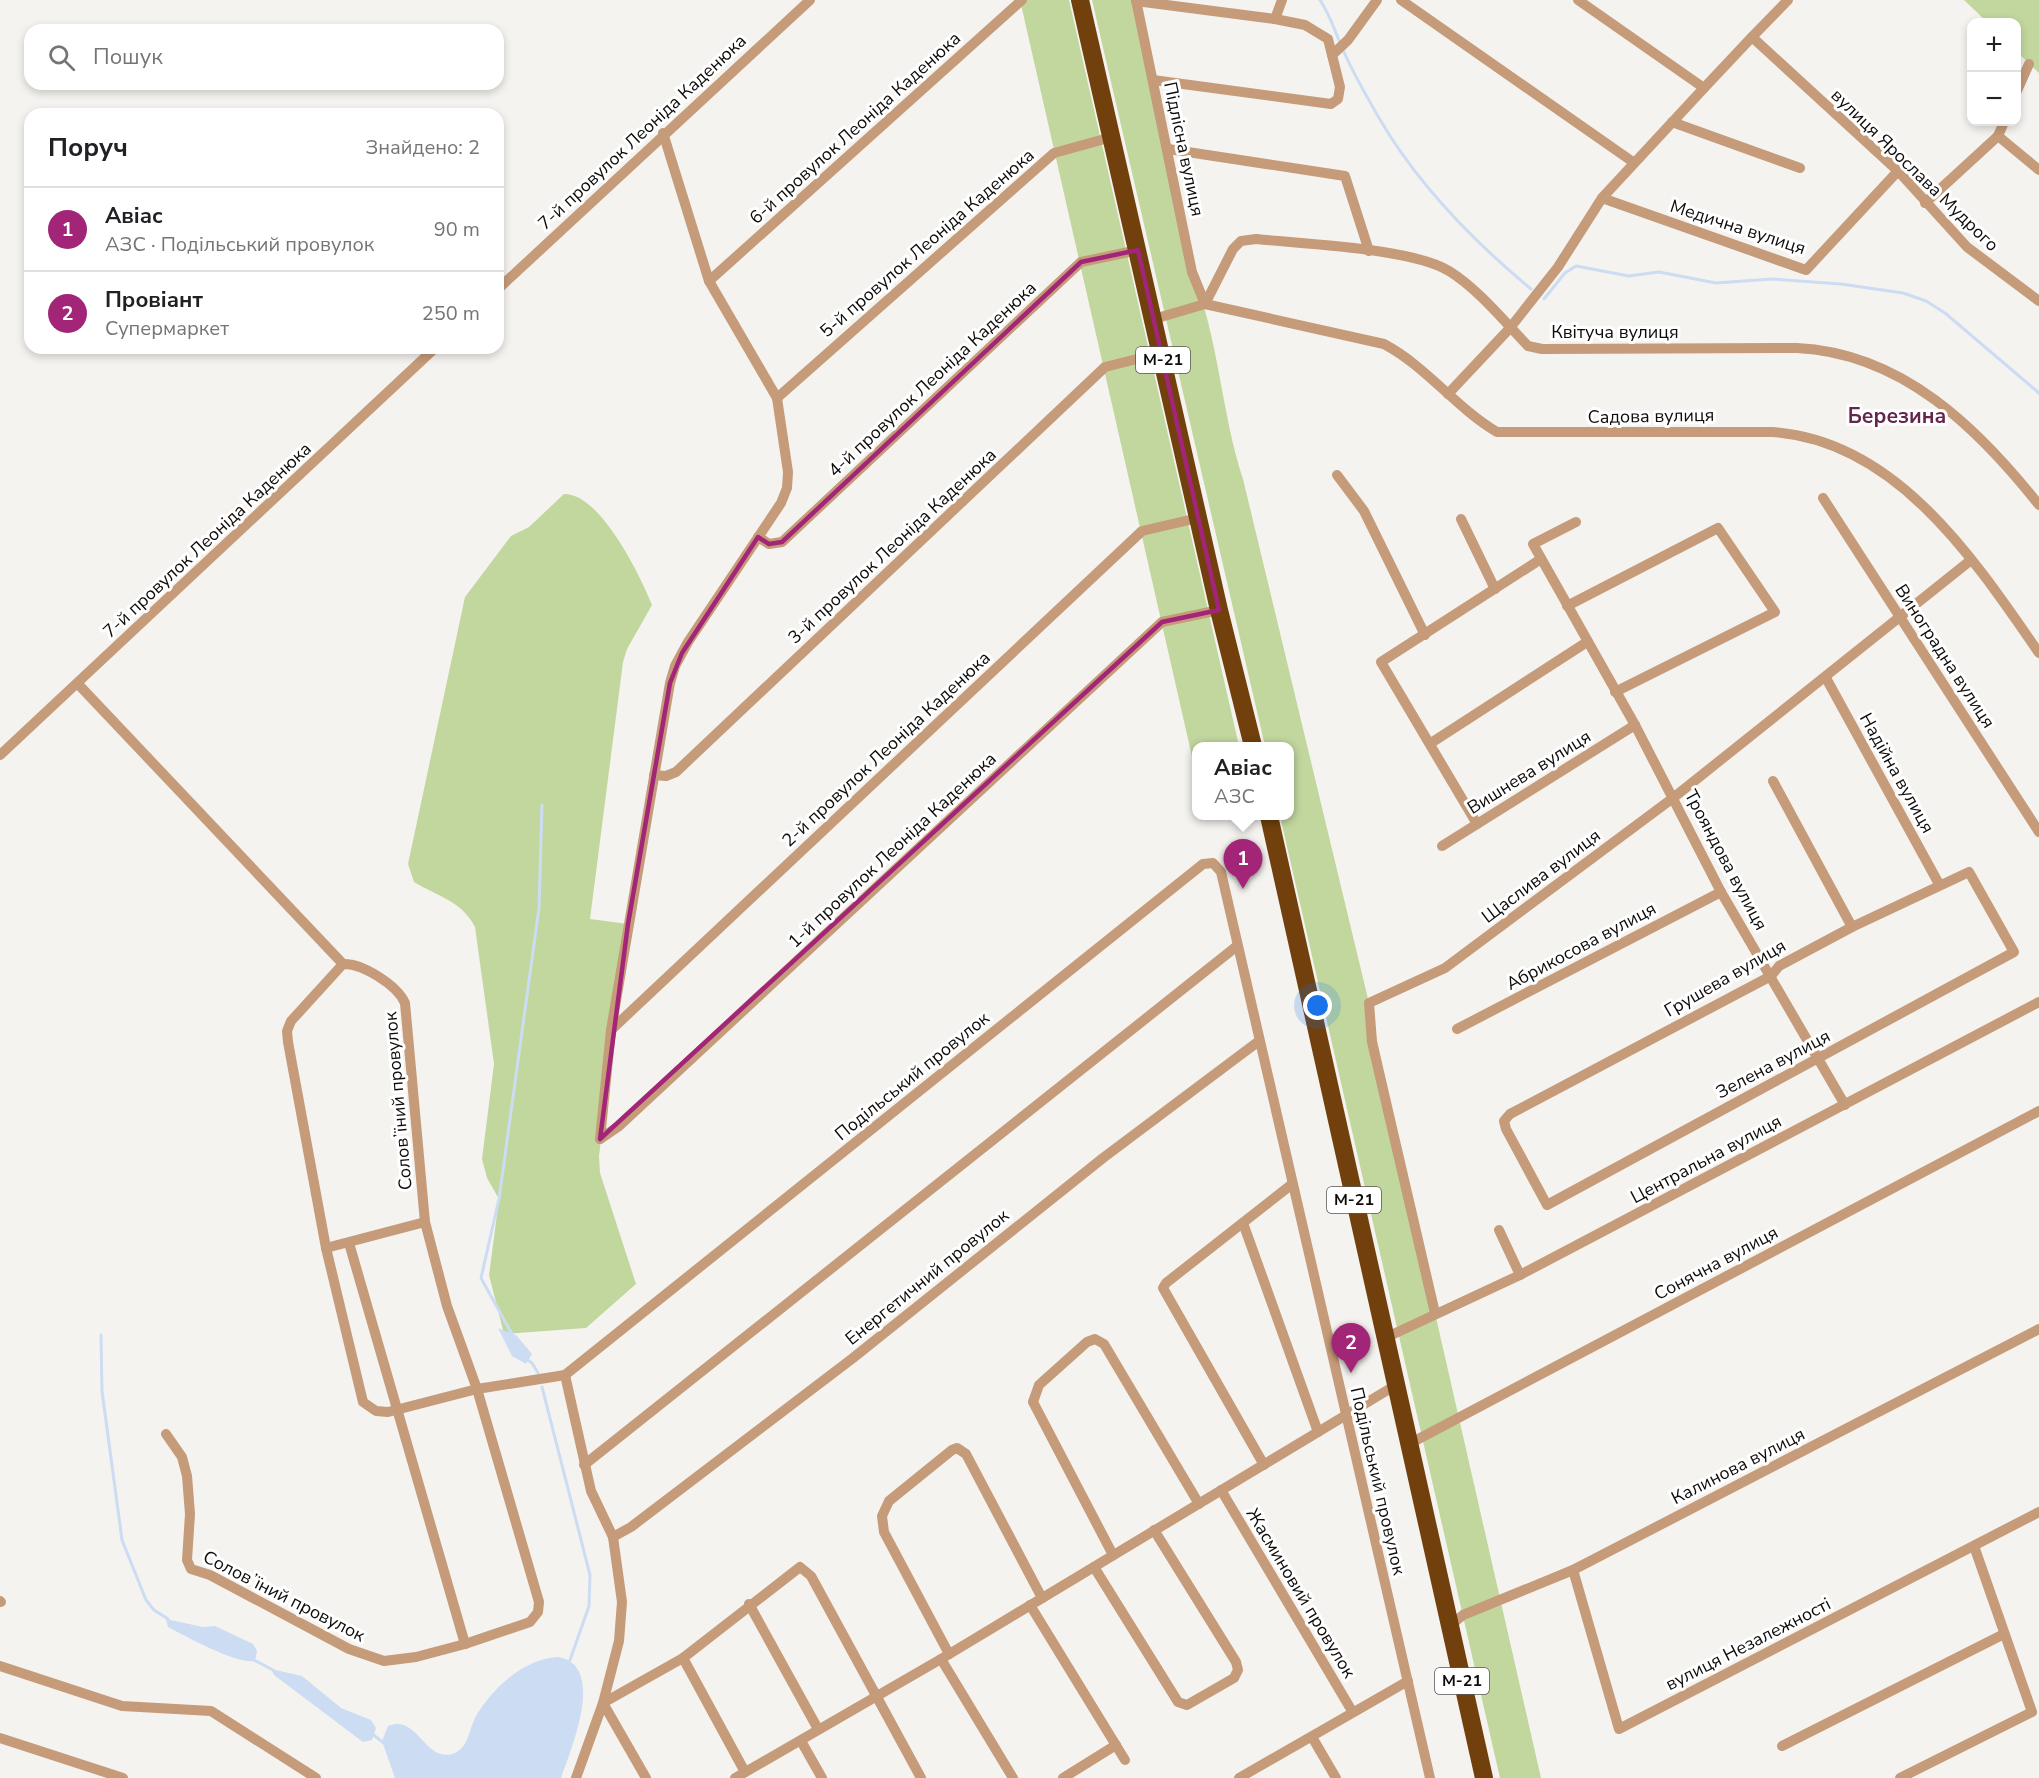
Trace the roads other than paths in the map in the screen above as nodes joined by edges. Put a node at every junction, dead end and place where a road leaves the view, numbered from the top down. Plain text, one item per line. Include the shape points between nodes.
1 (810, 0) edge
2 (1022, 0) edge
3 (1080, 0) edge
4 (1136, 0) edge
5 (1282, 0) edge
6 (1377, 0) edge
7 (1401, 0) edge
8 (1578, 0) edge
9 (1788, 0) edge
10 (1275, 19) junction
11 (1752, 37) junction
12 (1332, 55) junction
13 (2029, 64) dead end
14 (1153, 80) junction
15 (2021, 82) edge
16 (1704, 88) junction
17 (1672, 122) junction
18 (2002, 126) edge
19 (663, 133) junction
20 (1998, 136) junction
21 (1112, 137) junction
22 (1168, 149) junction
23 (1633, 162) junction
24 (1800, 168) dead end
25 (2039, 170) edge
26 (1898, 171) junction
27 (1602, 198) junction
28 (1926, 203) junction
29 (1138, 250) junction
30 (1369, 251) junction
31 (710, 281) junction
32 (504, 283) edge
33 (2039, 302) edge
34 (1206, 304) junction
35 (1154, 319) junction
36 (1510, 328) junction
37 (1161, 353) junction
38 (429, 354) edge
39 (1448, 394) junction
40 (777, 398) junction
41 (1337, 475) dead end
42 (1823, 498) dead end
43 (2039, 506) edge
44 (1198, 518) junction
45 (1461, 519) dead end
46 (1576, 522) dead end
47 (758, 537) junction
48 (1541, 559) junction
49 (1971, 560) junction
50 (1495, 589) junction
51 (1567, 606) junction
52 (1219, 610) junction
53 (1902, 618) junction
54 (1425, 635) junction
55 (1587, 642) junction
56 (2039, 652) edge
57 (1826, 678) junction
58 (78, 684) junction
59 (1615, 692) junction
60 (1635, 725) junction
61 (1252, 742) edge
62 (1431, 743) junction
63 (0, 755) edge
64 (654, 775) junction
65 (1773, 781) dead end
66 (1673, 798) junction
67 (1270, 820) edge
68 (1477, 824) junction
69 (2039, 832) edge
70 (1442, 846) dead end
71 (1939, 884) junction
72 (1721, 892) junction
73 (1852, 927) junction
74 (1237, 946) junction
75 (2014, 952) joint
76 (343, 964) junction
77 (1770, 976) junction
78 (2039, 1002) edge
79 (1457, 1029) dead end
80 (611, 1030) junction
81 (1259, 1041) junction
82 (1817, 1060) junction
83 (1845, 1105) junction
84 (2039, 1111) edge
85 (1292, 1185) junction
86 (1547, 1205) joint
87 (425, 1222) junction
88 (1243, 1223) junction
89 (1499, 1230) dead end
90 (348, 1243) junction
91 (326, 1248) junction
92 (1520, 1275) junction
93 (1435, 1313) junction
94 (2039, 1329) edge
95 (1385, 1338) junction
96 (565, 1375) junction
97 (1396, 1385) junction
98 (477, 1389) junction
99 (398, 1410) junction
100 (1346, 1416) junction
101 (1318, 1432) junction
102 (166, 1434) dead end
103 (1408, 1444) junction
104 (584, 1465) junction
105 (1264, 1465) junction
106 (1221, 1490) junction
107 (1199, 1504) junction
108 (2039, 1512) edge
109 (1154, 1530) junction
110 (613, 1537) junction
111 (1974, 1546) junction
112 (1113, 1555) junction
113 (1094, 1567) junction
114 (1573, 1570) junction
115 (1042, 1598) junction
116 (749, 1604) junction
117 (1030, 1605) junction
118 (1450, 1626) junction
119 (2004, 1634) junction
120 (465, 1644) junction
121 (945, 1656) junction
122 (683, 1658) junction
123 (0, 1666) edge
124 (1408, 1681) junction
125 (874, 1695) junction
126 (603, 1703) junction
127 (1352, 1712) junction
128 (818, 1729) junction
129 (1312, 1737) junction
130 (0, 1738) edge
131 (801, 1741) junction
132 (1116, 1745) junction
133 (1782, 1746) dead end
134 (1125, 1760) dead end
135 (740, 1775) edge
136 (123, 1778) edge
137 (316, 1778) edge
138 (576, 1778) edge
139 (646, 1778) edge
140 (822, 1778) edge
141 (921, 1778) edge
142 (1013, 1778) edge
143 (1063, 1778) edge
144 (1241, 1778) edge
145 (1336, 1778) edge
146 (1430, 1778) edge
147 (1484, 1778) edge
148 (1900, 1778) edge

1 - 19 street, 7-й провулок Леоніда Каденюка
2 - 31 street, 6-й провулок Леоніда Каденюка
3 - 21 highway, М-21
4 - 10 street
4 - 14 street, Підлісна вулиця
5 - 10 street
6 - 12 street
7 - 23 street
8 - 16 street
9 - 11 street
10 - 12 street via 1305,26 1328,39
11 - 16 street
11 - 26 street, вулиця Ярослава Мудрого
12 - 14 street via 1340,87 1338,99 1331,104
13 - 15 street
14 - 22 street, Підлісна вулиця
16 - 17 street
17 - 23 street
17 - 24 street
18 - 20 street
19 - 31 street
19 - 32 street, 7-й провулок Леоніда Каденюка
20 - 25 street
20 - 28 street
21 - 29 highway, М-21
21 - 40 street, 5-й провулок Леоніда Каденюка via 1054,153
22 - 30 street via 1345,176
22 - 34 street, Підлісна вулиця via 1192,272
23 - 27 street
26 - 27 street, Медична вулиця via 1806,270
26 - 28 street, вулиця Ярослава Мудрого
27 - 36 street via 1558,267
28 - 33 street, вулиця Ярослава Мудрого via 1975,255
29 - 35 highway, М-21
29 - 47 street, 4-й провулок Леоніда Каденюка via 1081,262 782,542 769,544
30 - 34 street, Квітуча вулиця via 1256,239 1241,242 1233,249
30 - 36 street, Квітуча вулиця via 1447,270
31 - 40 street
34 - 35 street
34 - 39 street, Садова вулиця via 1384,344 1406,356
35 - 37 highway, М-21
36 - 39 street
36 - 43 street, Квітуча вулиця via 1528,346 1542,349 1797,348 1843,354 1904,381 1950,408 1985,441
37 - 44 highway, М-21
37 - 64 street, 3-й провулок Леоніда Каденюка via 1105,368 676,772
38 - 58 street, 7-й провулок Леоніда Каденюка
39 - 49 street, Садова вулиця via 1473,418 1497,432 1772,432 1814,438 1882,470 1929,513
40 - 47 street via 787,488
41 - 54 street via 1364,511
42 - 53 street, Виноградна вулиця
44 - 52 highway, М-21
44 - 80 street, 2-й провулок Леоніда Каденюка via 1142,531
45 - 50 street
46 - 48 street via 1533,544
47 - 64 street via 675,666
48 - 50 street
48 - 51 street, Трояндова вулиця
49 - 53 street, Щаслива вулиця
49 - 56 street, Садова вулиця
50 - 54 street
51 - 55 street, Трояндова вулиця
51 - 59 street via 1718,528 1775,612
52 - 61 highway, М-21
52 - 80 street, 1-й провулок Леоніда Каденюка via 1162,622 619,1126 600,1139
53 - 57 street, Щаслива вулиця
53 - 69 street, Виноградна вулиця
54 - 62 street via 1381,662
55 - 59 street, Трояндова вулиця
55 - 62 street
57 - 66 street, Щаслива вулиця
57 - 71 street, Надійна вулиця
58 - 63 street, 7-й провулок Леоніда Каденюка
58 - 76 street
59 - 60 street, Трояндова вулиця
60 - 66 street, Трояндова вулиця
60 - 68 street, Вишнева вулиця
62 - 68 street
64 - 80 street
65 - 73 street
66 - 72 street, Трояндова вулиця
66 - 93 street, Щаслива вулиця via 1445,968 1369,1003 1372,1042
67 - 95 highway, М-21
68 - 70 street, Вишнева вулиця
71 - 73 street, Грушева вулиця
71 - 75 street, Грушева вулиця via 1969,872
72 - 77 street, Трояндова вулиця
72 - 79 street, Абрикосова вулиця
73 - 77 street, Грушева вулиця via 1779,966
74 - 81 street, Подільський провулок
74 - 96 street, Подільський провулок via 1221,872 1213,863 1203,864
74 - 104 street
75 - 82 street, Зелена вулиця
76 - 87 street, Соловʼїний провулок via 356,965 384,982 405,1003
76 - 91 street via 291,1021 287,1031
77 - 82 street, Трояндова вулиця
77 - 86 street, Грушева вулиця via 1504,1120
78 - 83 street, Центральна вулиця
81 - 85 street, Подільський провулок
81 - 110 street, Енергетичний провулок via 1103,1158 853,1358
82 - 83 street, Трояндова вулиця
82 - 86 street, Зелена вулиця
83 - 92 street, Центральна вулиця
84 - 103 street, Сонячна вулиця
85 - 88 street
85 - 100 street, Подільський провулок
87 - 90 street
87 - 98 street, Соловʼїний провулок via 447,1306
88 - 101 street
88 - 105 street via 1166,1283 1164,1291
89 - 92 street
90 - 91 street
90 - 99 street
91 - 99 street via 363,1402 376,1411
92 - 93 street, Центральна вулиця
93 - 95 street, Центральна вулиця
94 - 114 street, Калинова вулиця
95 - 97 highway, М-21
96 - 98 street
96 - 104 street
97 - 100 street
97 - 103 highway, М-21
98 - 99 street
98 - 120 street, Соловʼїний провулок via 539,1602 538,1612 530,1622
99 - 120 street
100 - 101 street
100 - 124 street, Подільський провулок
101 - 105 street
102 - 120 street, Соловʼїний провулок via 182,1457 187,1476 187,1560 191,1569 210,1575 368,1657 397,1660
103 - 118 highway, М-21
104 - 110 street via 595,1502
105 - 106 street
106 - 107 street
106 - 127 street, Жасминовий провулок
107 - 109 street
107 - 112 street via 1104,1344 1095,1339 1088,1342 1039,1385 1033,1402
108 - 111 street, вулиця Незалежності
109 - 112 street
109 - 113 street via 1236,1662 1234,1678 1187,1706 1178,1702
110 - 126 street via 622,1625
111 - 114 street, вулиця Незалежності via 1619,1729
111 - 119 street
112 - 113 street
113 - 115 street
114 - 118 street, Калинова вулиця via 1463,1615
115 - 117 street
115 - 121 street via 966,1454 957,1448 952,1450 889,1501 882,1516 884,1532
116 - 122 street
116 - 125 street via 793,1569 806,1569
116 - 128 street
117 - 121 street
117 - 132 street
118 - 147 highway, М-21
119 - 133 street
119 - 148 street via 2032,1712
121 - 125 street
121 - 142 street
122 - 126 street
122 - 135 street
123 - 137 street via 122,1706 211,1712
124 - 127 street
124 - 146 street, Подільський провулок
125 - 128 street
125 - 141 street
126 - 138 street
126 - 139 street
127 - 129 street
128 - 131 street
129 - 144 street
129 - 145 street
130 - 136 street
131 - 135 street
131 - 140 street
132 - 134 street
132 - 143 street

